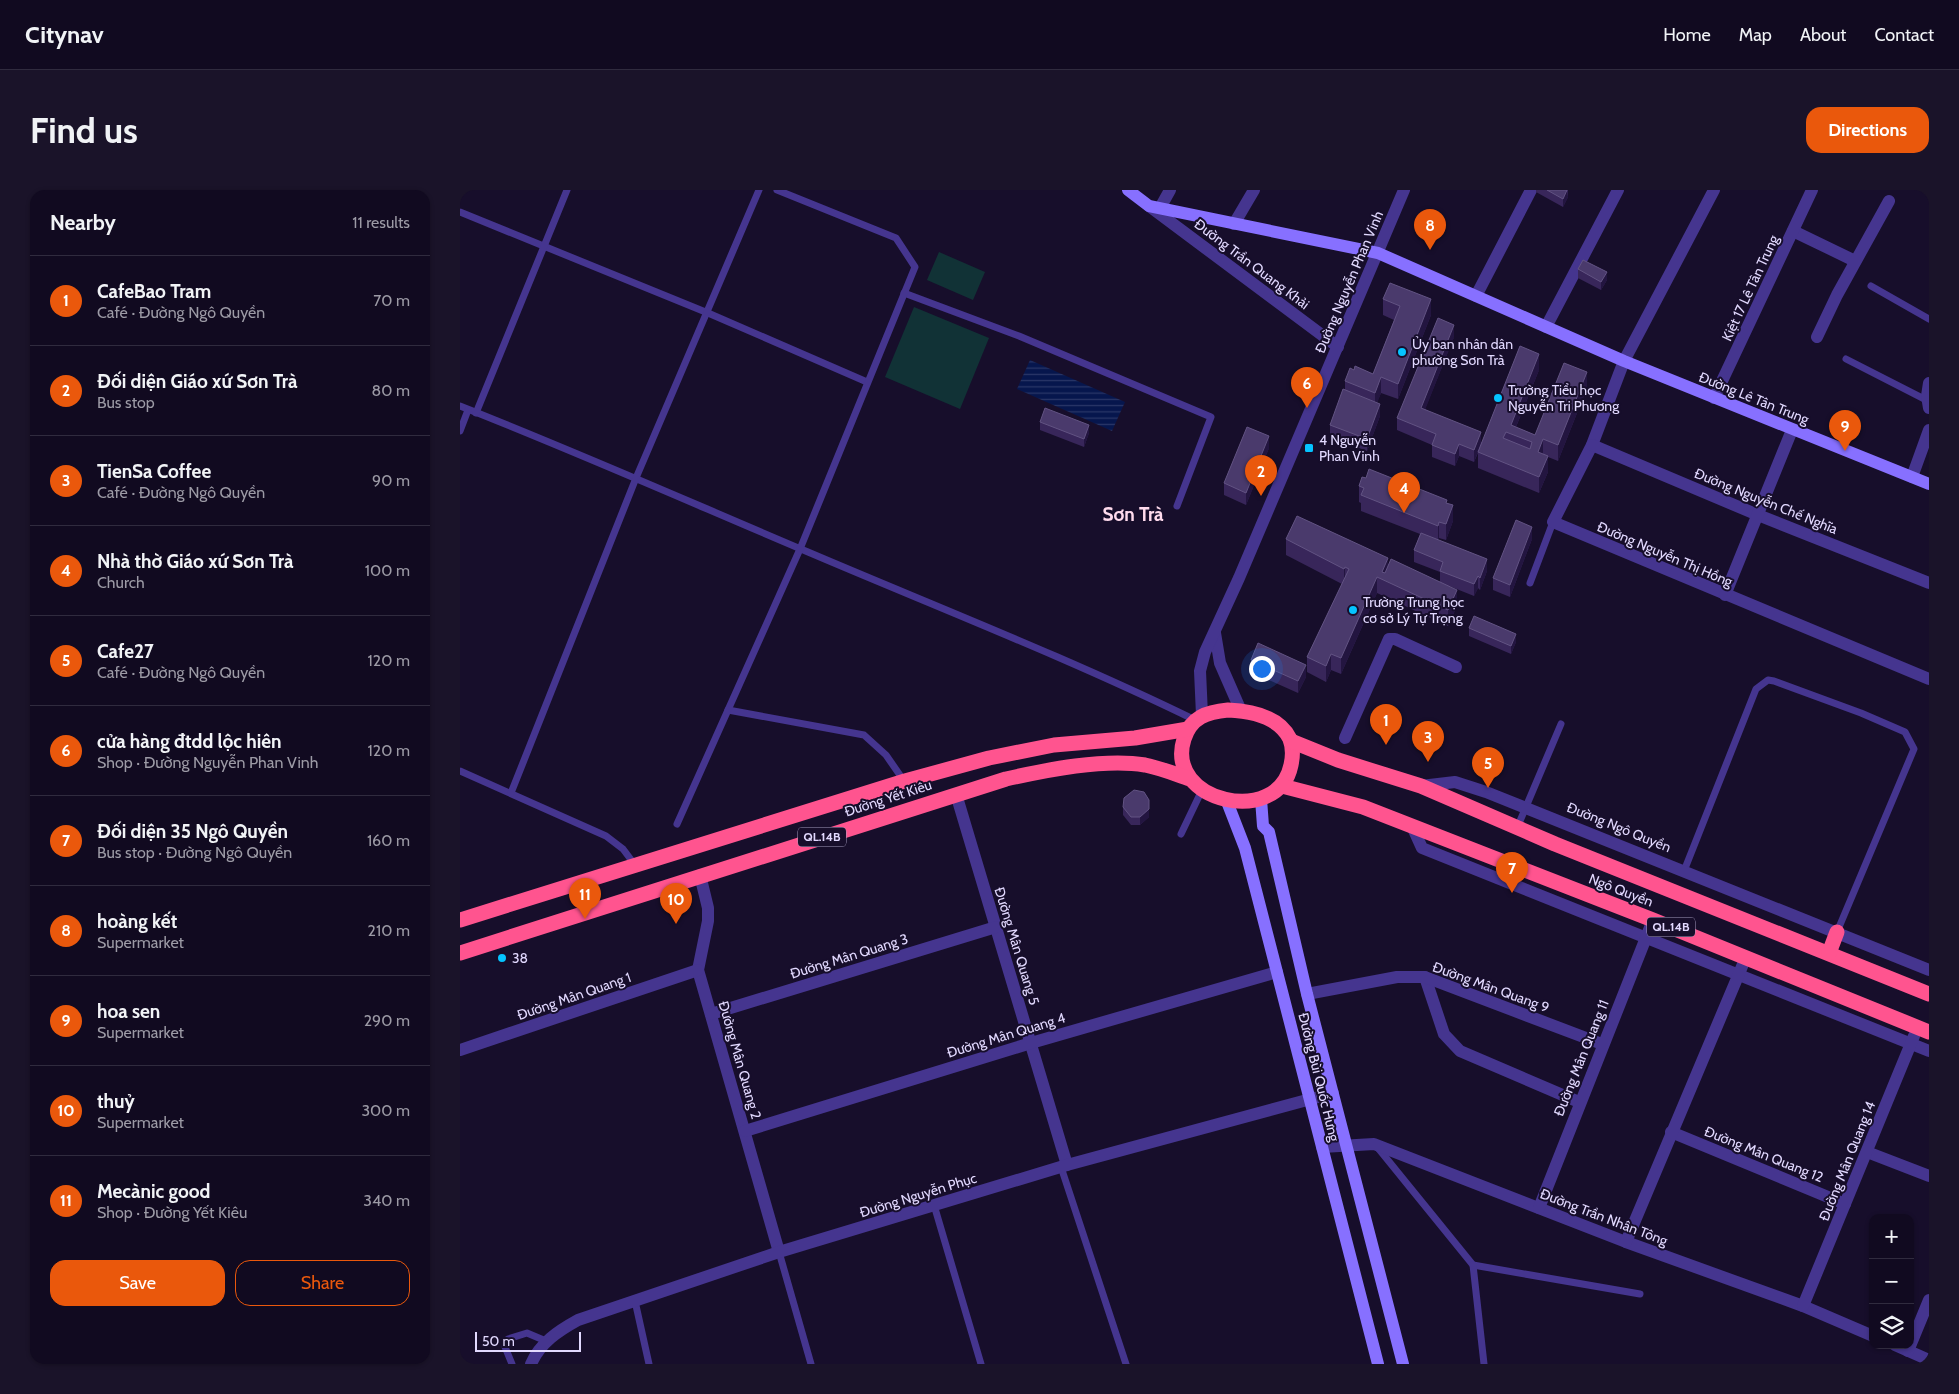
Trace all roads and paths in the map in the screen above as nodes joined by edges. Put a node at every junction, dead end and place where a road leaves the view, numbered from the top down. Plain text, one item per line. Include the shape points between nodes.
1 (567, 190) edge
2 (759, 190) edge
3 (777, 190) edge
4 (1128, 190) edge
5 (1170, 190) edge
6 (1254, 190) edge
7 (1404, 190) edge
8 (1531, 190) edge
9 (1618, 190) edge
10 (1714, 190) edge
11 (1812, 190) edge
12 (1889, 201) dead end
13 (1154, 207) junction
14 (460, 212) edge
15 (1234, 224) junction
16 (1793, 231) junction
17 (544, 246) junction
18 (1378, 253) junction
19 (1855, 261) junction
20 (1871, 286) dead end
21 (904, 293) junction
22 (1476, 296) junction
23 (708, 313) junction
24 (1929, 320) edge
25 (1546, 327) junction
26 (1817, 337) dead end
27 (1338, 347) junction
28 (1846, 359) dead end
29 (1624, 361) junction
30 (867, 382) junction
31 (1929, 383) edge
32 (1714, 398) junction
33 (1928, 405) edge
34 (460, 406) edge
35 (468, 410) junction
36 (476, 413) junction
37 (1792, 430) junction
38 (1929, 430) edge
39 (460, 431) edge
40 (1592, 444) junction
41 (1912, 477) junction
42 (636, 478) junction
43 (1929, 484) edge
44 (1177, 506) dead end
45 (1758, 515) junction
46 (1553, 522) junction
47 (800, 549) junction
48 (1530, 583) dead end
49 (1929, 583) edge
50 (1725, 596) junction
51 (1215, 633) junction
52 (1456, 667) dead end
53 (1929, 679) edge
54 (728, 710) junction
55 (1241, 711) junction
56 (1195, 721) junction
57 (1562, 724) dead end
58 (1345, 738) dead end
59 (1291, 741) junction
60 (460, 771) edge
61 (1190, 779) junction
62 (904, 781) junction
63 (1282, 786) junction
64 (1421, 786) junction
65 (1202, 790) junction
66 (511, 793) junction
67 (956, 794) junction
68 (1261, 799) junction
69 (1226, 800) junction
70 (1526, 808) junction
71 (677, 824) dead end
72 (1412, 826) junction
73 (1517, 828) junction
74 (1181, 834) dead end
75 (635, 866) junction
76 (1684, 871) junction
77 (700, 875) junction
78 (460, 920) edge
79 (1653, 920) junction
80 (996, 927) junction
81 (1837, 932) junction
82 (1645, 938) junction
83 (460, 953) edge
84 (1829, 953) junction
85 (1746, 957) junction
86 (698, 970) junction
87 (1929, 970) edge
88 (1277, 972) junction
89 (1738, 974) junction
90 (1425, 977) junction
91 (1308, 994) junction
92 (1929, 994) edge
93 (712, 1014) junction
94 (1923, 1029) edge
95 (1031, 1043) junction
96 (1602, 1044) junction
97 (1911, 1044) junction
98 (460, 1050) edge
99 (1929, 1051) edge
100 (1333, 1093) junction
101 (1310, 1099) junction
102 (1579, 1102) junction
103 (745, 1131) junction
104 (1671, 1132) junction
105 (1347, 1144) junction
106 (1374, 1144) junction
107 (1322, 1147) junction
108 (1866, 1152) junction
109 (1064, 1166) junction
110 (1929, 1176) edge
111 (1845, 1204) junction
112 (934, 1206) junction
113 (1538, 1208) junction
114 (1626, 1242) junction
115 (779, 1252) junction
116 (1473, 1265) junction
117 (1640, 1294) dead end
118 (1929, 1300) edge
119 (634, 1301) junction
120 (1803, 1306) junction
121 (1869, 1334) edge
122 (546, 1342) junction
123 (1904, 1349) edge
124 (1908, 1351) junction
125 (1929, 1360) edge
126 (512, 1364) edge
127 (531, 1364) edge
128 (649, 1364) edge
129 (811, 1364) edge
130 (981, 1364) edge
131 (1126, 1364) edge
132 (1378, 1364) edge
133 (1403, 1364) edge
134 (1484, 1364) edge

1 - 17 lane
2 - 23 lane
3 - 21 lane via 896,238 915,267
4 - 13 street, Đường Trần Quang Khải
5 - 13 street
6 - 15 street
7 - 18 street, Đường Nguyễn Phan Vinh
8 - 22 street
9 - 25 street
10 - 29 street
11 - 16 street, Kiệt 17 Lê Tân Trung
12 - 19 street
13 - 15 street, Đường Trần Quang Khải
13 - 27 street, Đường Trần Quang Khải
14 - 17 lane
15 - 18 street, Đường Trần Quang Khải
16 - 19 street
16 - 32 street, Kiệt 17 Lê Tân Trung
17 - 23 lane
17 - 36 lane
18 - 22 street, Đường Lê Tân Trung
18 - 27 street, Đường Nguyễn Phan Vinh
19 - 26 street
20 - 24 lane
21 - 30 lane
21 - 44 lane via 1019,336 1211,417
22 - 25 street, Đường Lê Tân Trung
23 - 30 lane
23 - 42 lane
25 - 29 street, Đường Lê Tân Trung
27 - 51 street, Đường Nguyễn Phan Vinh
28 - 33 lane
29 - 32 street, Đường Lê Tân Trung
29 - 40 street
30 - 47 lane
31 - 33 street
32 - 37 street, Đường Lê Tân Trung
34 - 35 lane
35 - 36 lane
35 - 39 lane
36 - 42 lane
37 - 41 street, Đường Lê Tân Trung
37 - 45 street
38 - 41 street
40 - 45 street, Đường Nguyễn Chế Nghĩa
40 - 46 street
41 - 43 street, Đường Lê Tân Trung
42 - 47 lane
42 - 66 lane
45 - 49 street, Đường Nguyễn Chế Nghĩa
45 - 50 street
46 - 48 lane
46 - 50 street, Đường Nguyễn Thị Hồng
47 - 54 lane
47 - 56 lane via 1023,643
50 - 53 street, Đường Nguyễn Thị Hồng
51 - 55 street via 1220,663
51 - 56 street, Đường Nguyễn Phan Vinh via 1200,671
52 - 58 street via 1389,639
54 - 62 lane via 864,735 886,755
54 - 71 lane
55 - 56 highway via 1213,711
55 - 59 highway via 1278,724
56 - 61 highway via 1182,754
56 - 62 highway, Đường Yết Kiêu / QL.14B via 1135,738 1020,751
57 - 70 lane
59 - 63 highway via 1293,755
59 - 64 highway, Đường Ngô Quyền / QL.14B via 1338,760
60 - 66 lane
61 - 65 highway
61 - 67 highway, Đường Yết Kiêu / QL.14B via 1144,765 1116,764 1058,768
62 - 75 highway, Đường Yết Kiêu / QL.14B
63 - 68 highway
63 - 72 highway, QL.14B via 1354,804
64 - 70 street, Đường Ngô Quyền via 1455,782
64 - 73 highway, Ngô Quyền / QL.14B
65 - 69 highway
65 - 74 lane
66 - 75 lane via 606,836 623,848
67 - 77 highway, Đường Yết Kiêu / QL.14B
67 - 80 street, Đường Mân Quang 5
68 - 69 highway
68 - 91 street, Đường Bùi Quốc Hưng via 1263,826 1269,832
69 - 88 street, Đường Bùi Quốc Hưng via 1244,848
70 - 73 lane
70 - 76 street, Đường Ngô Quyền
72 - 79 highway, Ngô Quyền / QL.14B
72 - 82 street via 1422,848
73 - 84 highway, Ngô Quyền / QL.14B
75 - 78 highway, Đường Yết Kiêu / QL.14B
76 - 81 street, Đường Ngô Quyền
76 - 81 lane via 1756,689 1768,680 1774,681 1861,713 1905,732 1914,748
77 - 83 highway, Đường Yết Kiêu / QL.14B
77 - 86 street, Đường Mân Quang 2 via 708,921
79 - 82 street, Đường Mân Quang 11
79 - 85 highway, Ngô Quyền / QL.14B
80 - 93 street, Đường Mân Quang 3
80 - 95 street, Đường Mân Quang 5
81 - 84 highway
81 - 87 street, Đường Ngô Quyền
82 - 89 street
82 - 96 street, Đường Mân Quang 11
84 - 92 highway, Ngô Quyền / QL.14B
85 - 89 street
85 - 94 highway, Ngô Quyền / QL.14B
86 - 93 street, Đường Mân Quang 2
86 - 98 street, Đường Mân Quang 1
88 - 95 street, Đường Mân Quang 4
88 - 101 street, Đường Bùi Quốc Hưng
89 - 97 street
89 - 104 street
90 - 91 street, Đường Mân Quang 9 via 1397,977
90 - 96 street, Đường Mân Quang 9
90 - 102 street via 1444,1034 1460,1051
91 - 100 street, Đường Bùi Quốc Hưng
93 - 103 street, Đường Mân Quang 2
94 - 97 street, Đường Mân Quang 14
95 - 103 street, Đường Mân Quang 4
95 - 109 street, Đường Mân Quang 5
96 - 102 street, Đường Mân Quang 11
97 - 99 street
97 - 108 street, Đường Mân Quang 14
100 - 101 street, Đường Nguyễn Phục
100 - 105 street, Đường Bùi Quốc Hưng
101 - 107 street, Đường Bùi Quốc Hưng
101 - 109 street, Đường Nguyễn Phục
102 - 113 street, Đường Mân Quang 11
103 - 115 street, Đường Mân Quang 2
104 - 111 street, Đường Mân Quang 12
104 - 114 street
105 - 106 street, Đường Trần Nhân Tông
105 - 107 street, Đường Trần Nhân Tông
105 - 133 street, Đường Bùi Quốc Hưng
106 - 113 street, Đường Trần Nhân Tông
106 - 116 lane
107 - 132 street, Đường Bùi Quốc Hưng
108 - 110 street
108 - 111 street, Đường Mân Quang 14
109 - 112 street, Đường Nguyễn Phục
109 - 131 lane
111 - 120 street, Đường Mân Quang 14
112 - 115 street, Đường Nguyễn Phục
112 - 130 lane
113 - 114 street, Đường Trần Nhân Tông
114 - 120 street, Đường Trần Nhân Tông
115 - 119 street, Đường Nguyễn Phục
115 - 129 lane
116 - 117 lane
116 - 134 lane
118 - 124 street
119 - 122 street, Đường Nguyễn Phục via 578,1320
119 - 128 lane
120 - 121 street, Đường Trần Nhân Tông
122 - 126 lane via 527,1333 508,1339 505,1347
122 - 127 street, Đường Nguyễn Phục
123 - 124 street
124 - 125 street

